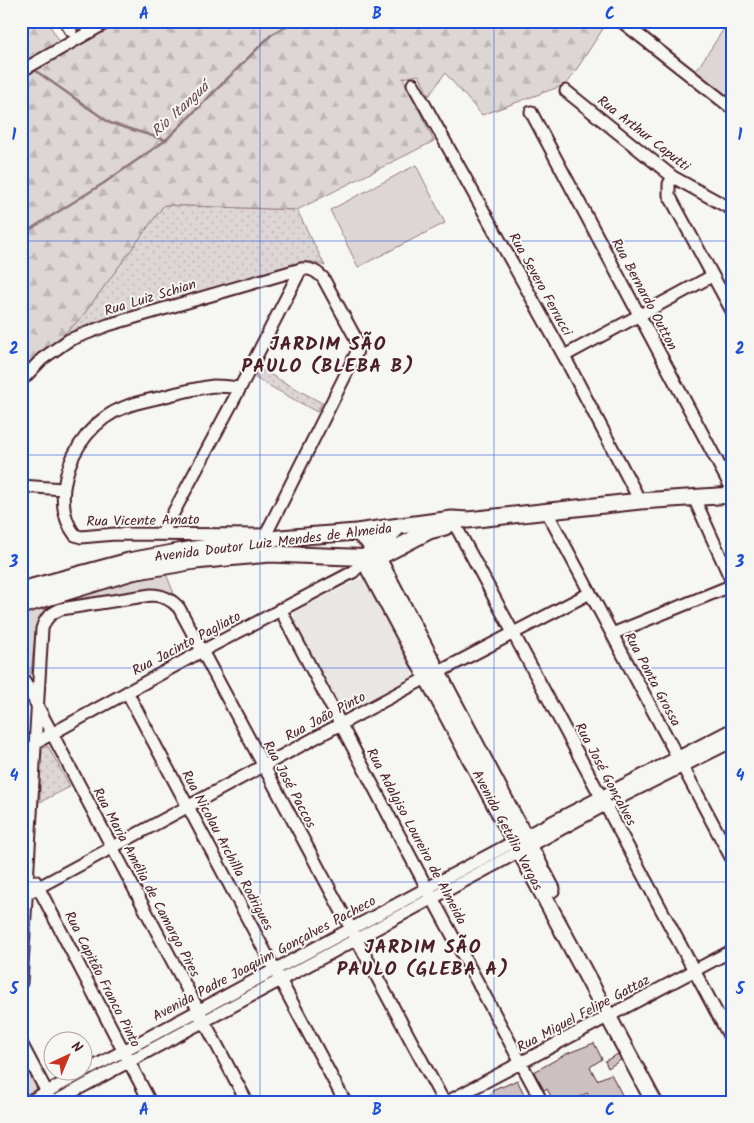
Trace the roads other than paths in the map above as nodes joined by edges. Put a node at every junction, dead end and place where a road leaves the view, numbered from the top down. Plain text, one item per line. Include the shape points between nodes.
1 (108, 21) edge
2 (621, 21) edge
3 (21, 71) edge
4 (413, 84) dead end
5 (566, 91) dead end
6 (733, 109) edge
7 (530, 112) dead end
8 (674, 177) junction
9 (733, 210) edge
10 (302, 269) junction
11 (712, 276) junction
12 (733, 312) edge
13 (639, 316) junction
14 (564, 356) junction
15 (21, 381) edge
16 (240, 388) junction
17 (21, 486) edge
18 (63, 489) junction
19 (730, 495) edge
20 (694, 498) junction
21 (640, 501) junction
22 (547, 512) junction
23 (459, 521) junction
24 (399, 526) junction
25 (356, 532) junction
26 (162, 534) junction
27 (273, 536) junction
28 (245, 538) junction
29 (363, 559) junction
30 (733, 584) edge
31 (21, 590) edge
32 (590, 593) junction
33 (21, 606) edge
34 (280, 609) junction
35 (514, 633) junction
36 (612, 634) junction
37 (202, 651) junction
38 (21, 675) edge
39 (432, 675) junction
40 (127, 692) junction
41 (36, 704) junction
42 (341, 724) junction
43 (733, 729) edge
44 (52, 733) junction
45 (733, 741) edge
46 (35, 743) junction
47 (680, 761) junction
48 (264, 765) junction
49 (603, 801) junction
50 (188, 806) junction
51 (522, 844) junction
52 (112, 847) junction
53 (733, 861) edge
54 (29, 870) junction
55 (38, 887) junction
56 (430, 893) junction
57 (26, 894) junction
58 (353, 934) junction
59 (733, 950) edge
60 (694, 971) junction
61 (277, 974) junction
62 (21, 983) edge
63 (198, 1010) junction
64 (612, 1014) junction
65 (204, 1021) junction
66 (21, 1043) edge
67 (733, 1043) edge
68 (122, 1051) junction
69 (128, 1061) junction
70 (522, 1062) junction
71 (51, 1098) edge
72 (28, 1102) edge
73 (150, 1102) edge
74 (247, 1102) edge
75 (345, 1102) edge
76 (445, 1102) edge
77 (542, 1102) edge
78 (654, 1102) edge
79 (666, 1102) edge

1 - 3 street
2 - 6 street
4 - 14 street, Rua Severo Ferrucci
5 - 8 street, Rua Arthur Caputti
7 - 13 street, Rua Bernardo Outton
8 - 9 street, Rua Arthur Caputti
8 - 11 street via 669,184 669,195
10 - 15 street, Rua Luiz Schian via 108,325 69,340 42,359
10 - 16 street
10 - 27 street via 313,270 323,278 358,346
11 - 12 street
11 - 13 street
13 - 14 street
13 - 19 street, Rua Bernardo Outton
14 - 21 street, Rua Severo Ferrucci
16 - 18 street, Rua Vicente Amato via 214,386 124,407 103,419 86,436 75,453
16 - 26 street
17 - 18 street
18 - 26 street, Rua Vicente Amato via 65,517 75,535
19 - 20 main road, Avenida Doutor Luiz Mendes de Almeida
20 - 21 main road, Avenida Doutor Luiz Mendes de Almeida
20 - 30 street
21 - 22 main road, Avenida Doutor Luiz Mendes de Almeida
22 - 23 main road, Avenida Doutor Luiz Mendes de Almeida
22 - 32 street, Rua Ponta Grossa
23 - 24 main road, Avenida Doutor Luiz Mendes de Almeida
23 - 29 main road, Avenida Doutor Luiz Mendes de Almeida
23 - 35 street, Rua José Gonçalves
24 - 25 main road, Avenida Doutor Luiz Mendes de Almeida
24 - 29 main road
25 - 27 main road, Avenida Doutor Luiz Mendes de Almeida
25 - 29 main road, Avenida Getúlio Vargas via 367,540
26 - 28 street, Rua Vicente Amato
27 - 28 main road, Avenida Doutor Luiz Mendes de Almeida
28 - 31 main road, Avenida Doutor Luiz Mendes de Almeida via 129,561
29 - 33 main road, Avenida Doutor Luiz Mendes de Almeida via 270,554 195,561 132,572
29 - 34 street, Rua Jacinto Pagliato
29 - 39 main road, Avenida Getúlio Vargas
30 - 36 street
32 - 35 street, Rua João Pinto
32 - 36 street, Rua Ponta Grossa
34 - 37 street, Rua Jacinto Pagliato
34 - 42 street, Rua Adalgiso Loureiro de Almeida
35 - 39 street, Rua João Pinto
35 - 49 street, Rua José Gonçalves
36 - 47 street, Rua Ponta Grossa
37 - 40 street, Rua Jacinto Pagliato
37 - 41 street, Rua José Paccos via 179,608 155,595 61,609 49,616 42,629
37 - 48 street, Rua José Paccos
38 - 41 street, Rua Maria Amélia de Camargo Pires
39 - 42 street, Rua João Pinto
39 - 51 main road, Avenida Getúlio Vargas
40 - 44 street, Rua Jacinto Pagliato
40 - 50 street, Rua Nicolau Archilla Rodrigues
41 - 44 street, Rua Maria Amélia de Camargo Pires
41 - 46 street
42 - 48 street, Rua João Pinto
42 - 56 street, Rua Adalgiso Loureiro de Almeida
43 - 47 street, Avenida Padre Joaquim Gonçalves Pacheco
44 - 46 street, Rua Jacinto Pagliato
44 - 52 street, Rua Maria Amélia de Camargo Pires
45 - 47 street, Avenida Padre Joaquim Gonçalves Pacheco
46 - 54 street
47 - 49 street, Avenida Padre Joaquim Gonçalves Pacheco
47 - 53 street, Rua Ponta Grossa
48 - 50 street, Rua João Pinto
48 - 58 street, Rua José Paccos
49 - 51 street, Avenida Padre Joaquim Gonçalves Pacheco
49 - 60 street, Rua José Gonçalves
50 - 52 street, Rua João Pinto
50 - 61 street, Rua Nicolau Archilla Rodrigues
51 - 56 street, Avenida Padre Joaquim Gonçalves Pacheco
51 - 64 main road, Avenida Getúlio Vargas
52 - 55 street, Rua João Pinto
52 - 63 street, Rua Maria Amélia de Camargo Pires
54 - 55 street, Rua Capitão Franco Pinto
54 - 57 street
55 - 57 street, Rua João Pinto
55 - 68 street, Rua Capitão Franco Pinto
56 - 58 street, Avenida Padre Joaquim Gonçalves Pacheco
56 - 70 street, Rua Adalgiso Loureiro de Almeida
57 - 62 street
58 - 61 street, Avenida Padre Joaquim Gonçalves Pacheco
58 - 76 street, Rua José Paccos
59 - 60 street, Rua Miguel Felipe Gattaz
60 - 64 street, Rua Miguel Felipe Gattaz
60 - 67 street, Rua José Gonçalves
61 - 63 street, Avenida Padre Joaquim Gonçalves Pacheco
61 - 65 street, Avenida Padre Joaquim Gonçalves Pacheco
61 - 75 street, Rua Nicolau Archilla Rodrigues
63 - 65 street, Rua Maria Amélia de Camargo Pires
63 - 68 street, Avenida Padre Joaquim Gonçalves Pacheco
64 - 70 street, Rua Miguel Felipe Gattaz
64 - 78 main road, Avenida Getúlio Vargas
64 - 79 main road, Avenida Getúlio Vargas
65 - 69 street, Avenida Padre Joaquim Gonçalves Pacheco
65 - 74 street, Rua Maria Amélia de Camargo Pires
66 - 71 street
68 - 69 street, Rua Capitão Franco Pinto
68 - 71 street, Avenida Padre Joaquim Gonçalves Pacheco
69 - 71 street, Avenida Padre Joaquim Gonçalves Pacheco
69 - 73 street, Rua Capitão Franco Pinto
70 - 76 street, Rua Miguel Felipe Gattaz
70 - 77 street, Rua Adalgiso Loureiro de Almeida
71 - 72 street, Avenida Padre Joaquim Gonçalves Pacheco

